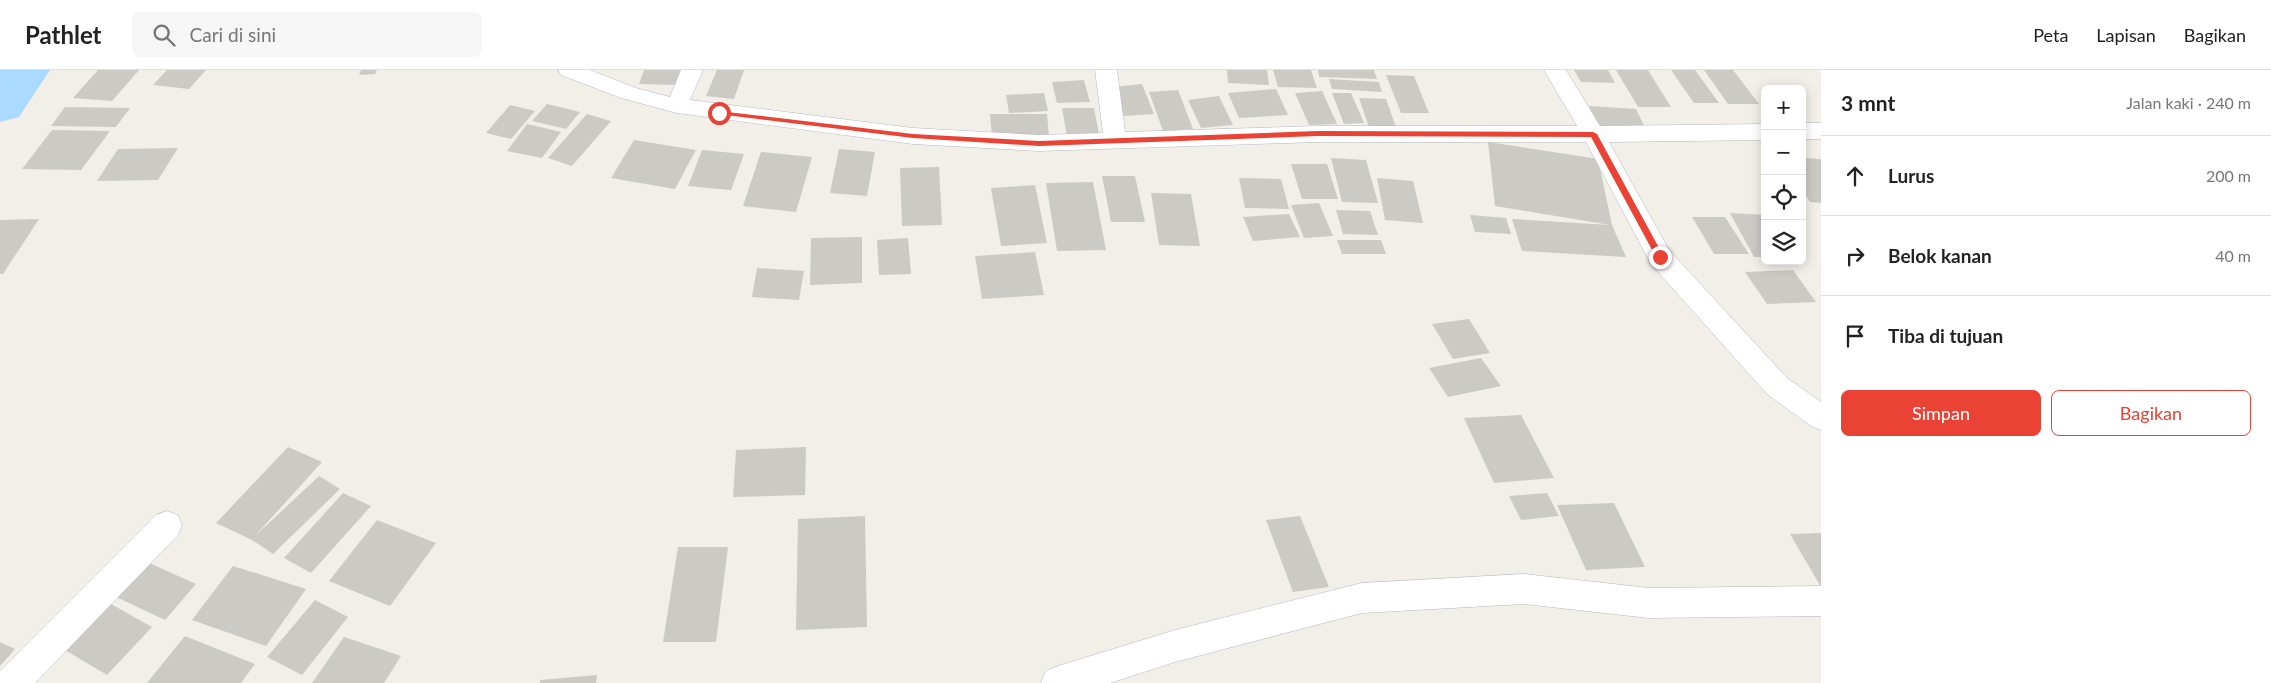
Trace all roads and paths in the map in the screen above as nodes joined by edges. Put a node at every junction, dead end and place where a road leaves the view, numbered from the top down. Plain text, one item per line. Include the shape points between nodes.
1 (569, 70) edge
2 (692, 70) edge
3 (1106, 70) edge
4 (1555, 70) edge
5 (677, 106) junction
6 (1806, 131) edge
7 (1821, 131) edge
8 (1761, 132) edge
9 (1593, 134) junction
10 (1115, 140) junction
11 (1821, 418) edge
12 (167, 524) dead end
13 (1821, 601) edge
14 (12, 683) edge
15 (1058, 683) edge

1 - 5 street via 629,93
2 - 5 street
3 - 10 street
4 - 9 street
5 - 10 street via 913,136 1039,143
6 - 7 street
8 - 9 street
9 - 10 street via 1318,134
9 - 11 street via 1660,257 1777,386
12 - 14 street
13 - 15 street via 1649,603 1524,589 1362,598 1175,646

